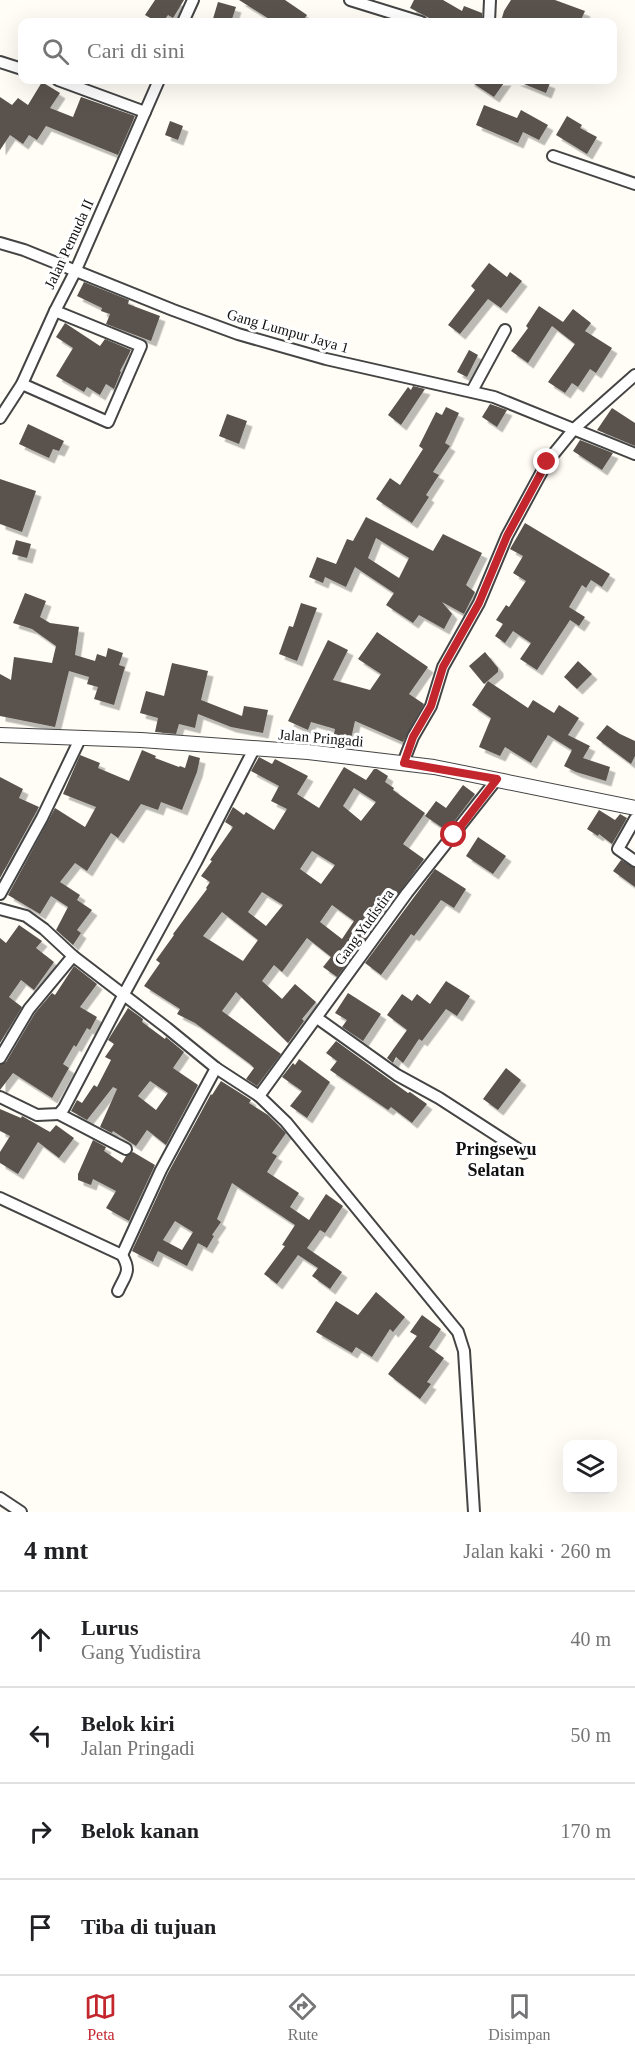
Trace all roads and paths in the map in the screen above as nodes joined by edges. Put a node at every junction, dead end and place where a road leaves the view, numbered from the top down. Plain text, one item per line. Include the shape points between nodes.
1 (193, 0) edge
2 (350, 0) edge
3 (490, 0) edge
4 (185, 18) edge
5 (408, 18) edge
6 (489, 18) edge
7 (0, 62) edge
8 (18, 68) edge
9 (69, 84) edge
10 (157, 84) edge
11 (145, 112) junction
12 (553, 156) dead end
13 (635, 184) edge
14 (0, 243) edge
15 (75, 272) junction
16 (55, 311) junction
17 (505, 330) dead end
18 (635, 375) edge
19 (22, 384) junction
20 (472, 391) junction
21 (0, 418) edge
22 (574, 429) junction
23 (635, 454) edge
24 (0, 735) edge
25 (80, 739) junction
26 (254, 749) junction
27 (404, 763) junction
28 (497, 779) junction
29 (635, 808) edge
30 (635, 819) edge
31 (635, 861) edge
32 (0, 894) edge
33 (0, 909) edge
34 (73, 956) junction
35 (124, 994) junction
36 (317, 1018) junction
37 (0, 1058) edge
38 (216, 1068) junction
39 (259, 1096) junction
40 (0, 1097) edge
41 (59, 1114) junction
42 (126, 1149) dead end
43 (524, 1153) dead end
44 (0, 1198) edge
45 (122, 1255) junction
46 (118, 1291) dead end
47 (4, 1504) edge
48 (21, 1512) edge
49 (474, 1512) edge

1 - 4 street
2 - 5 street
3 - 6 street
7 - 8 street
9 - 11 street
10 - 11 street, Jalan Pemuda II
11 - 15 street, Jalan Pemuda II
12 - 13 street
14 - 15 street, Gang Lumpur Jaya 1
15 - 16 street, Jalan Pemuda II
15 - 20 street, Gang Lumpur Jaya 1 via 238,334 326,359
16 - 19 street, Jalan Pemuda II
16 - 19 street via 141,345 108,422
17 - 20 street
18 - 22 street
19 - 21 street, Jalan Pemuda II
20 - 22 street, Gang Lumpur Jaya 1
22 - 23 street, Gang Lumpur Jaya 1
22 - 27 street via 547,462 507,536 479,603 443,667 431,706
24 - 25 street, Jalan Pringadi
25 - 26 street, Jalan Pringadi
25 - 32 street
26 - 27 street, Jalan Pringadi
26 - 35 street
27 - 28 street, Jalan Pringadi
28 - 29 street, Jalan Pringadi
28 - 36 street, Gang Yudistira
30 - 31 street via 618,849
33 - 34 street via 26,916
34 - 35 street
34 - 37 street via 29,1009
35 - 38 street
35 - 41 street
36 - 39 street, Gang Yudistira
36 - 43 street via 397,1075
38 - 39 street
38 - 45 street
39 - 49 street via 286,1122 458,1332 464,1351
40 - 41 street via 37,1115
41 - 42 street
44 - 45 street
45 - 46 street via 128,1269
47 - 48 street

